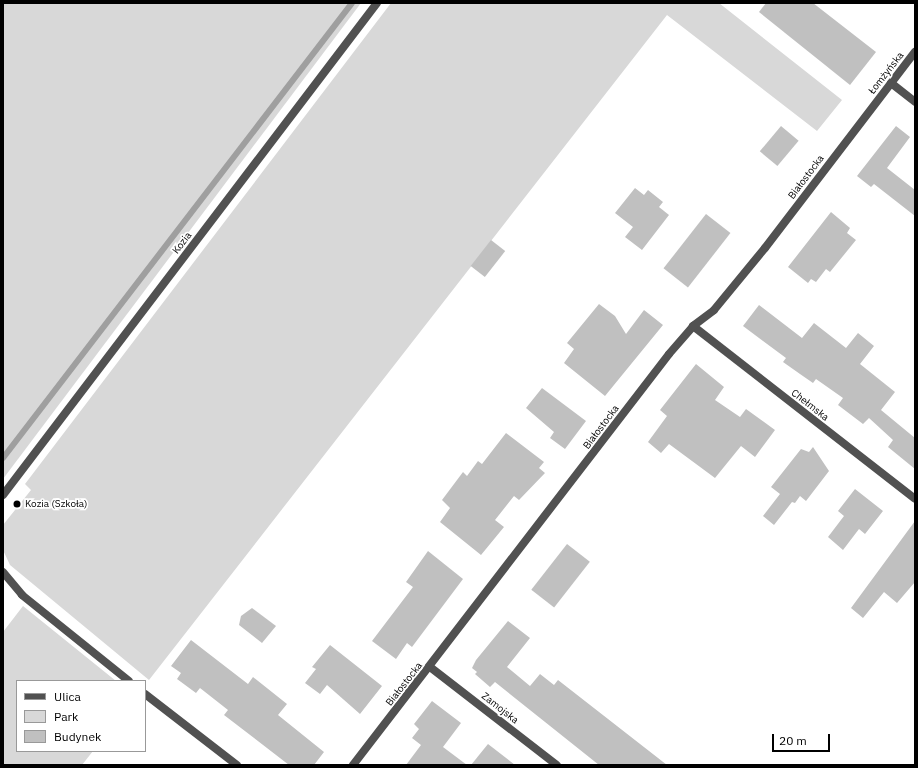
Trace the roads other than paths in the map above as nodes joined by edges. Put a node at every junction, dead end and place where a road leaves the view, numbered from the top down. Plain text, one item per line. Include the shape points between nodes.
1 (377, 3) edge
2 (915, 52) edge
3 (890, 83) junction
4 (915, 102) edge
5 (872, 107) joint
6 (693, 326) junction
7 (3, 495) edge
8 (915, 499) edge
9 (3, 572) edge
10 (430, 666) junction
11 (128, 680) edge
12 (146, 695) edge
13 (237, 765) edge
14 (353, 765) edge
15 (557, 765) edge

1 - 7 street, Kozia
2 - 3 street, Łomżyńska
3 - 4 street
3 - 5 street, Łomżyńska
5 - 6 street, Białostocka via 765,248 714,310
6 - 8 street, Chełmska
6 - 10 street, Białostocka
9 - 11 street via 22,595
10 - 14 street, Białostocka
10 - 15 street, Zamojska
12 - 13 street

